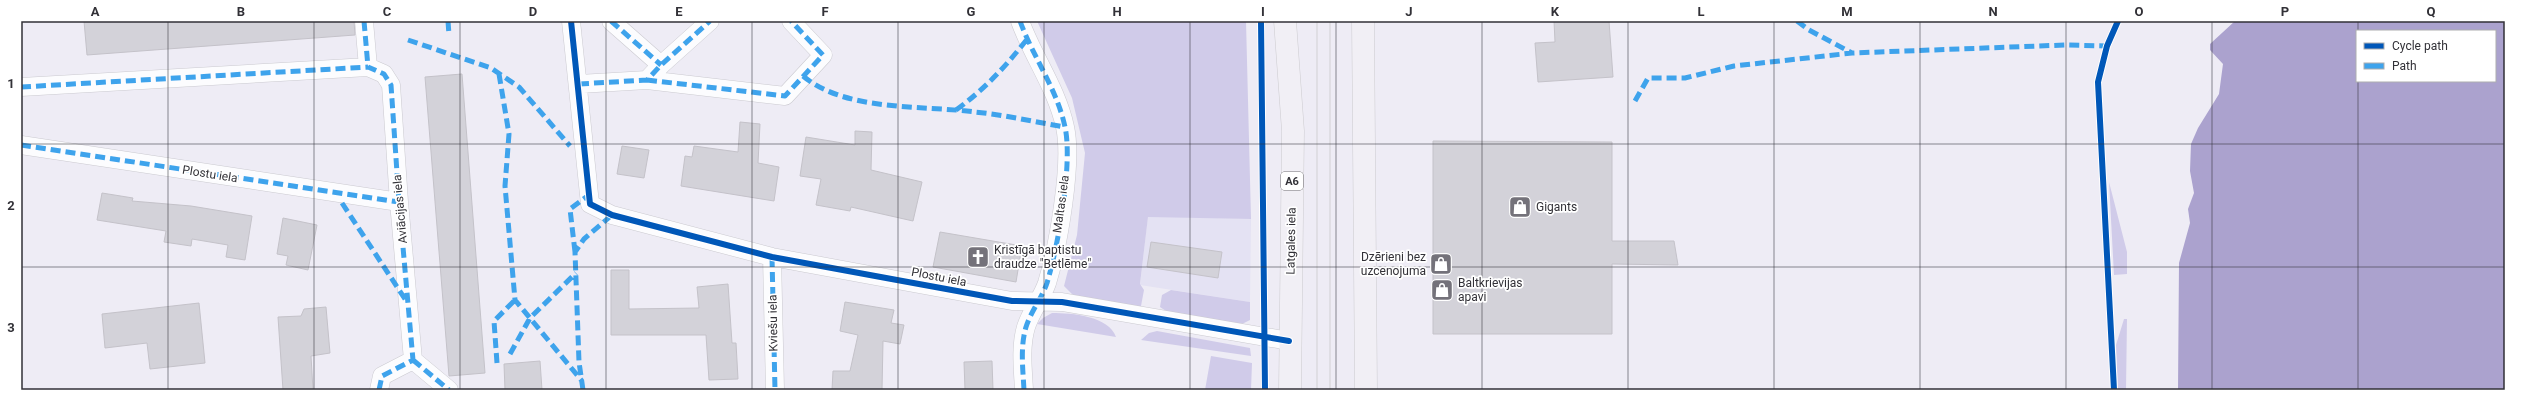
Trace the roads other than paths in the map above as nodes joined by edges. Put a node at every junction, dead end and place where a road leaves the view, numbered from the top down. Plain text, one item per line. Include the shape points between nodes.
1 (364, 21) edge
2 (571, 21) edge
3 (611, 21) edge
4 (710, 21) edge
5 (791, 21) edge
6 (1020, 21) edge
7 (1285, 21) edge
8 (1363, 21) edge
9 (661, 65) junction
10 (368, 67) junction
11 (647, 80) junction
12 (579, 84) junction
13 (21, 87) edge
14 (21, 145) edge
15 (399, 202) junction
16 (772, 257) junction
17 (1037, 302) junction
18 (1289, 341) junction
19 (413, 360) junction
20 (379, 390) edge
21 (449, 390) edge
22 (774, 390) edge
23 (1024, 390) edge
24 (1290, 390) edge
25 (1366, 390) edge

1 - 10 street
2 - 12 street
3 - 9 street
4 - 9 street
5 - 11 street via 823,55 785,96
6 - 17 street, Maltas iela via 1060,110 1067,144 1060,220 1047,284
7 - 18 highway, Latgales iela / A6 via 1293,131
8 - 25 highway
9 - 11 street
10 - 13 street
10 - 15 street, Aviācijas iela via 384,74 391,85
11 - 12 street
12 - 16 street, Plostu iela via 590,204 612,215
14 - 15 street, Plostu iela
15 - 19 street, Aviācijas iela
16 - 17 street, Plostu iela via 1012,301
16 - 22 street, Kviešu iela
17 - 18 street, Plostu iela via 1062,302
17 - 23 street, Maltas iela via 1026,328 1022,357
18 - 24 highway, Latgales iela / A6
19 - 20 street via 382,376
19 - 21 street

